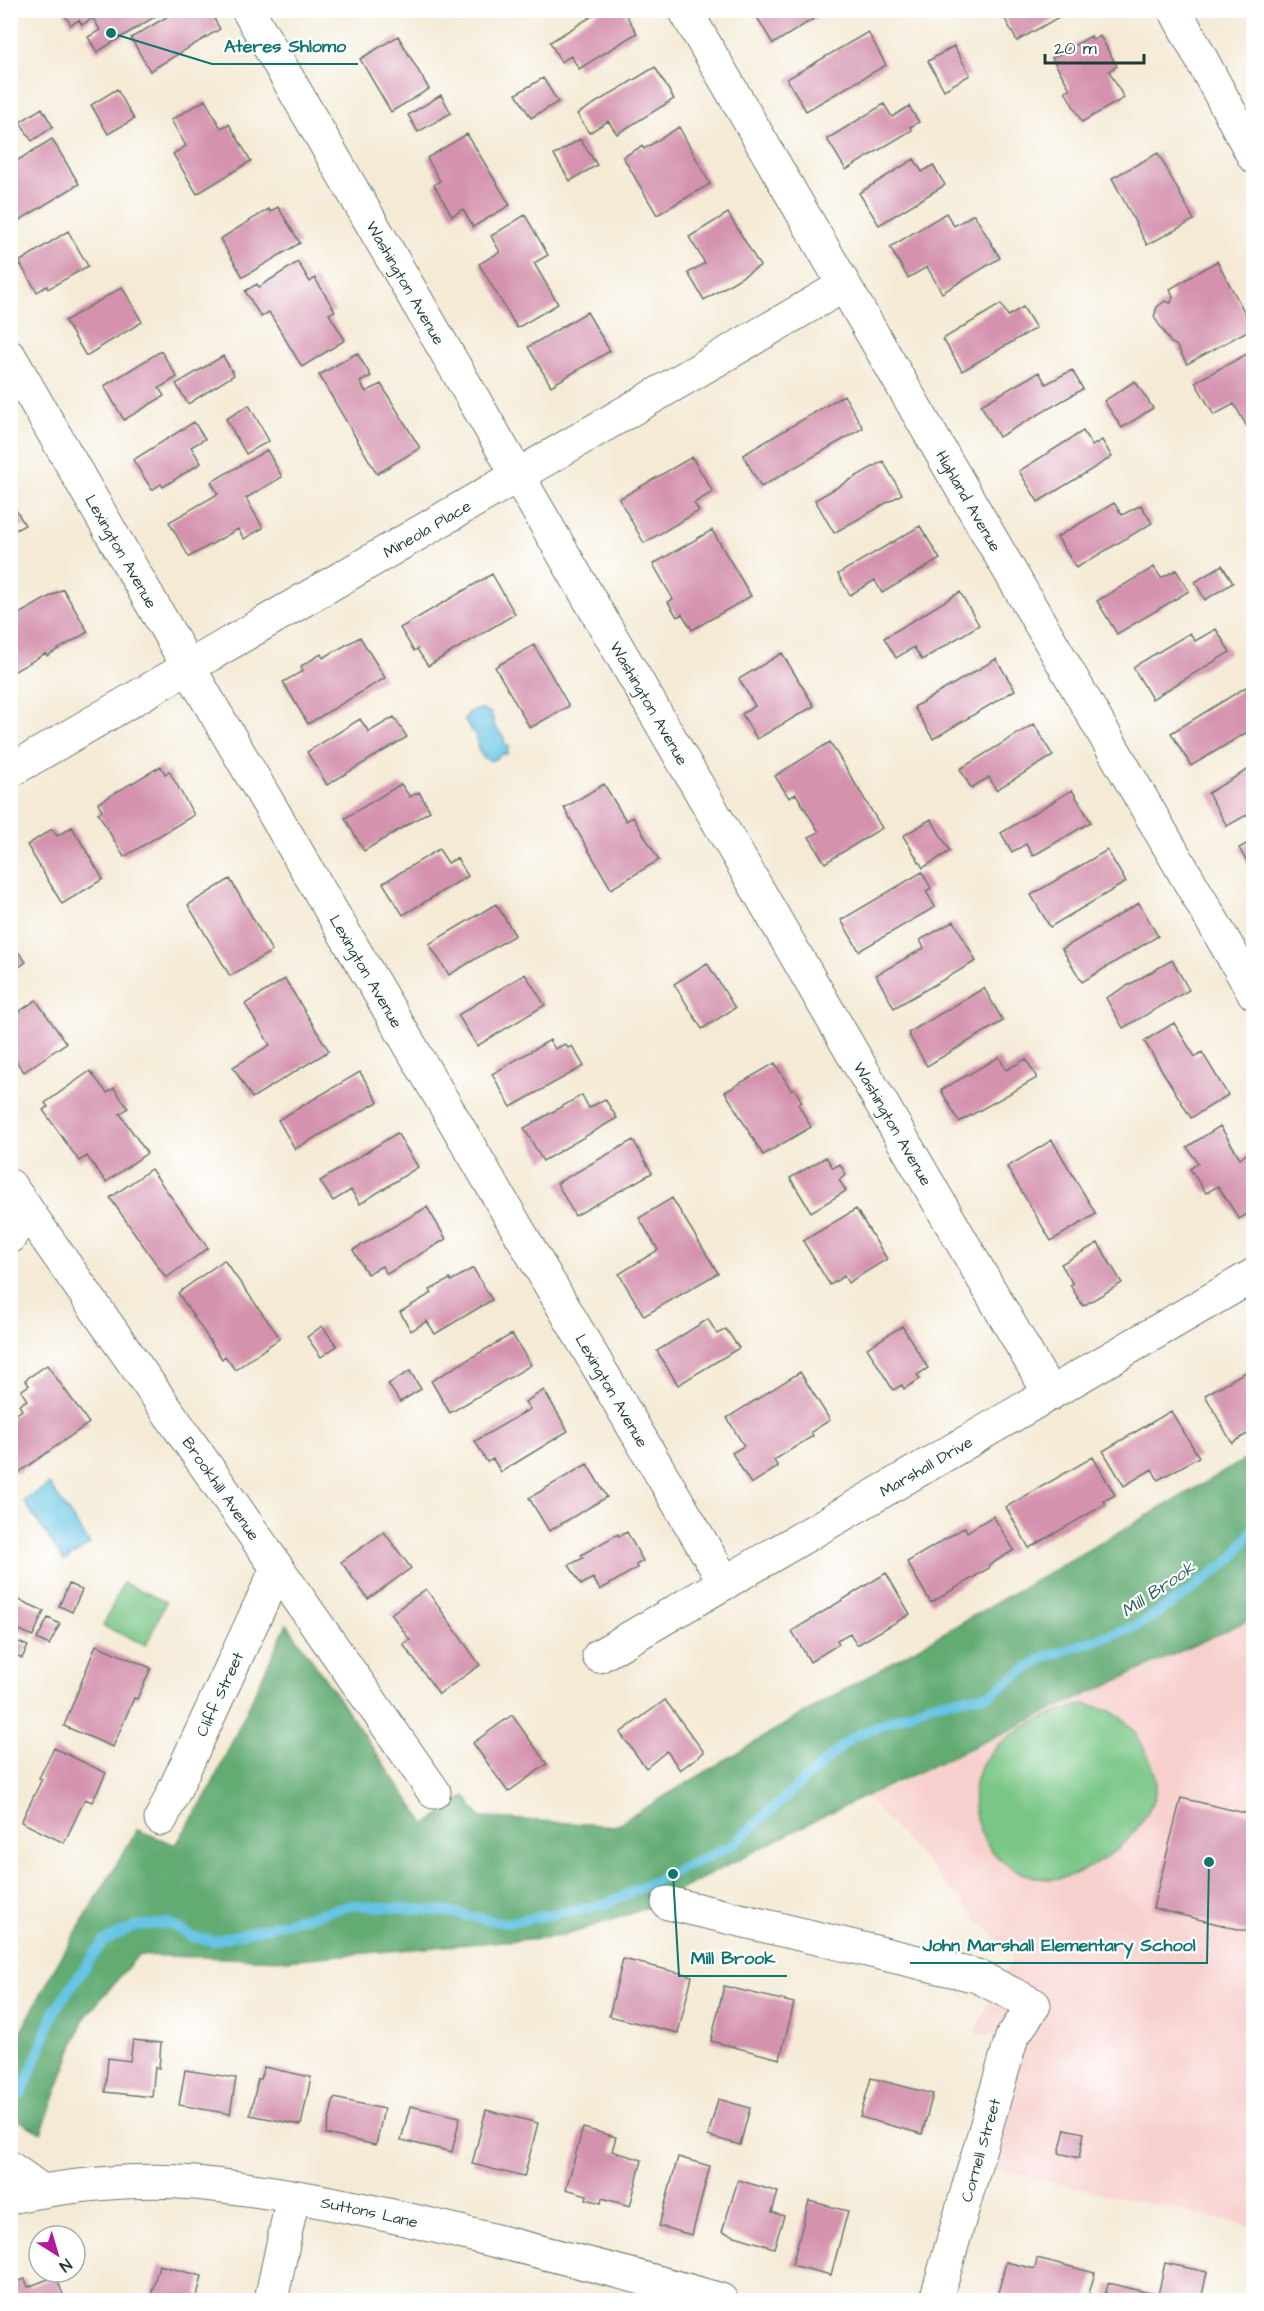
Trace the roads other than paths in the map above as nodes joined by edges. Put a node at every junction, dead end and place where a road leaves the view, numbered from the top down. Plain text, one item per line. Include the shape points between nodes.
1 (248, 10) edge
2 (685, 10) edge
3 (1175, 10) edge
4 (1254, 158) edge
5 (843, 286) junction
6 (10, 357) edge
7 (518, 475) junction
8 (189, 668) junction
9 (10, 771) edge
10 (1254, 993) edge
11 (18, 1196) edge
12 (10, 1238) edge
13 (1254, 1275) edge
14 (1050, 1394) junction
15 (277, 1569) junction
16 (725, 1582) junction
17 (599, 1656) dead end
18 (434, 1792) dead end
19 (161, 1819) dead end
20 (668, 1903) dead end
21 (10, 2168) edge
22 (26, 2194) edge
23 (293, 2196) junction
24 (672, 2293) edge
25 (271, 2301) edge
26 (721, 2301) edge
27 (936, 2301) edge

1 - 7 street, Washington Avenue
2 - 5 street, Highland Avenue
3 - 4 street
5 - 7 street, Mineola Place
5 - 10 street, Highland Avenue
6 - 8 street, Lexington Avenue
7 - 8 street, Mineola Place
7 - 14 street, Washington Avenue
8 - 9 street, Mineola Place
8 - 16 street, Lexington Avenue
11 - 12 street
11 - 15 street, Brookhill Avenue
13 - 14 street, Marshall Drive
14 - 16 street, Marshall Drive
15 - 18 street, Brookhill Avenue
15 - 19 street, Cliff Street
16 - 17 street, Marshall Drive
20 - 27 street, Cornell Street via 978,1976 1034,2005 1012,2037
21 - 22 street
22 - 23 street, Suttons Lane via 134,2182 194,2183
23 - 24 street, Suttons Lane via 436,2226
23 - 25 street
24 - 26 street, Suttons Lane

